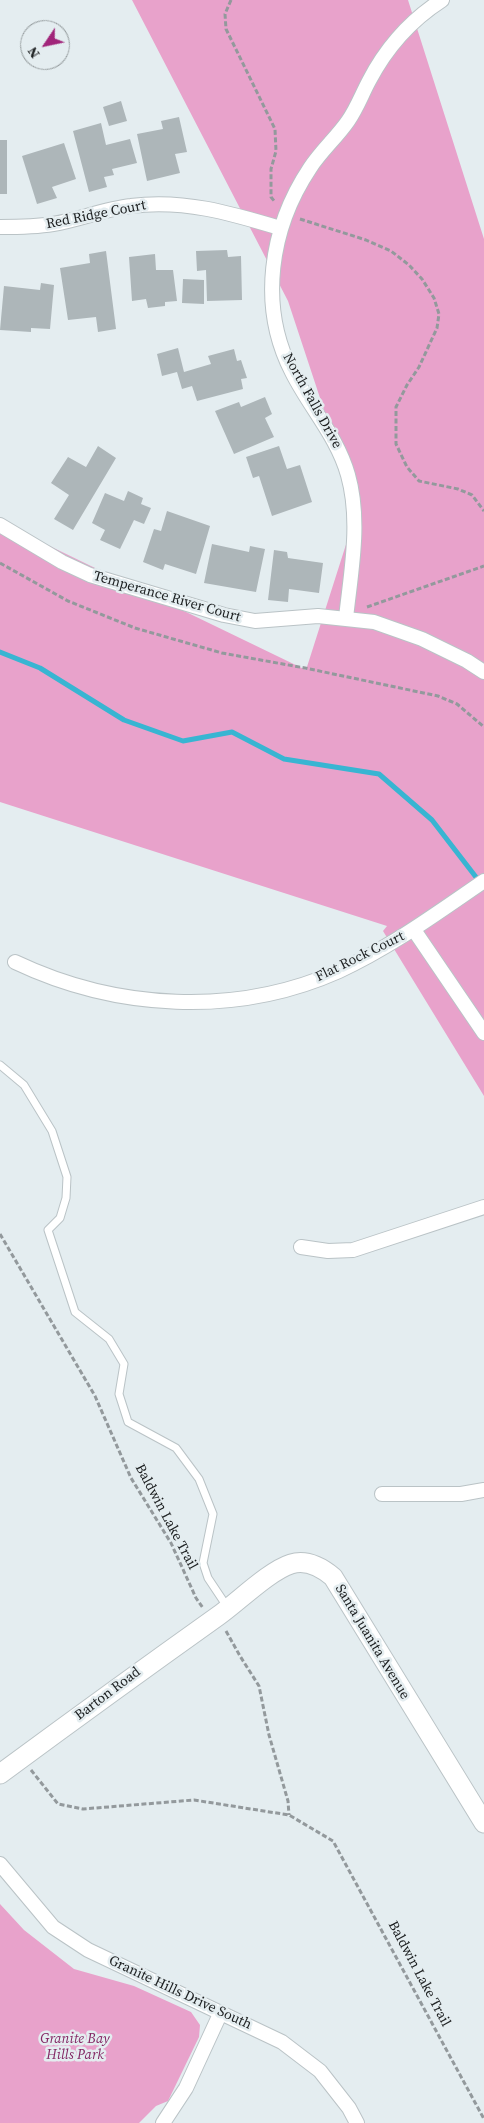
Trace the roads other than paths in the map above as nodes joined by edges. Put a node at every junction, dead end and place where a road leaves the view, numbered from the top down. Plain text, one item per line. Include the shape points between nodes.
1 (442, 0) edge
2 (0, 227) edge
3 (280, 228) junction
4 (0, 525) edge
5 (346, 618) junction
6 (484, 672) edge
7 (484, 881) edge
8 (414, 930) junction
9 (15, 962) dead end
10 (484, 1033) edge
11 (0, 1065) edge
12 (484, 1207) edge
13 (301, 1247) dead end
14 (484, 1490) edge
15 (382, 1494) dead end
16 (223, 1613) junction
17 (0, 1774) edge
18 (484, 1823) edge
19 (0, 1864) edge
20 (222, 2012) junction
21 (162, 2123) edge
22 (357, 2123) edge

1 - 3 street, North Falls Drive via 404,31 386,52 352,115 311,165 296,189
2 - 3 street, Red Ridge Court via 54,224 110,209 162,204 217,209
3 - 5 street, North Falls Drive via 272,286 281,345 291,371 338,448 354,504
4 - 5 street, Temperance River Court via 90,575 224,615 255,621 318,616
5 - 6 street, Temperance River Court via 374,622 422,639
7 - 8 street, Flat Rock Court
8 - 9 street, Flat Rock Court via 339,971 303,984 226,1001 147,1001 102,993
8 - 10 street
11 - 16 lane via 24,1085 52,1131 67,1177 66,1198 60,1218 48,1230 75,1312 109,1339 124,1364 119,1394 128,1422 176,1448 199,1479 213,1514 203,1563
12 - 13 street via 354,1250
14 - 15 street via 462,1494
16 - 17 street, Barton Road
16 - 18 street, Santa Juanita Avenue via 279,1569 292,1564 313,1564 322,1568 333,1577
19 - 20 street, Granite Hills Drive South via 53,1928 88,1950
20 - 21 street via 186,2088
20 - 22 street, Granite Hills Drive South via 282,2042 320,2071

